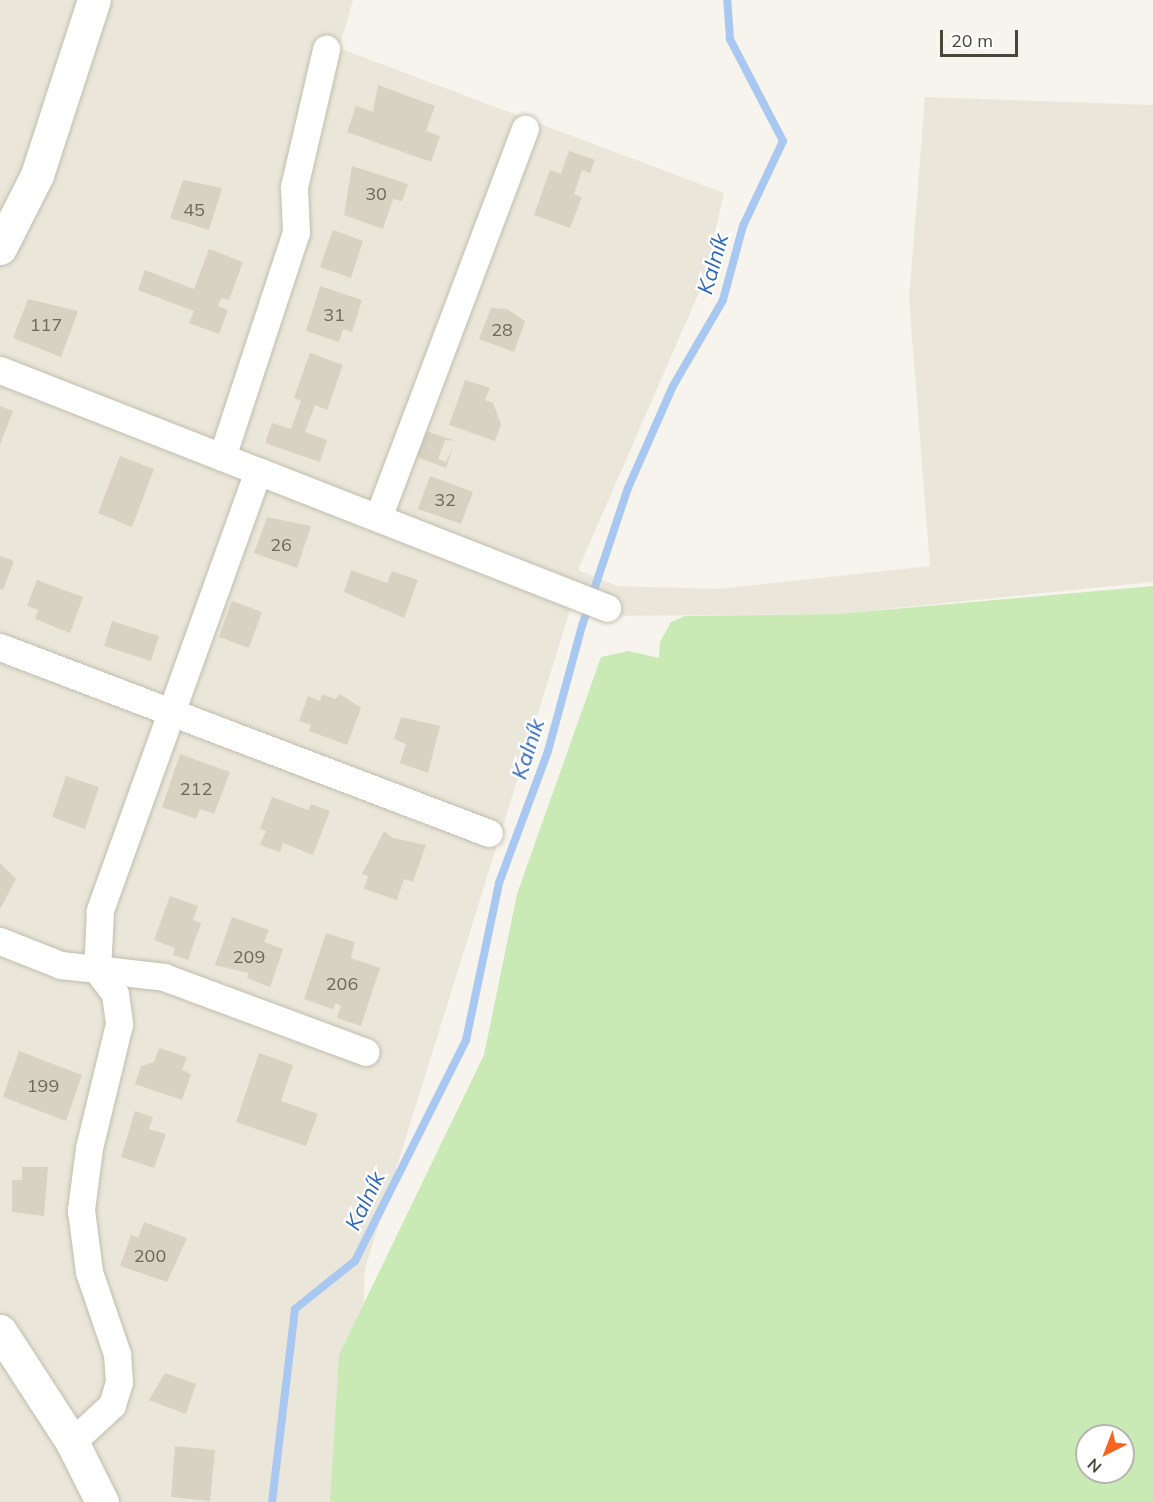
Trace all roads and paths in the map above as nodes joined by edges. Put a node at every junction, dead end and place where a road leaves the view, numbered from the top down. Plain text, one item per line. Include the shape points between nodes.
1 (94, 0) edge
2 (326, 49) dead end
3 (525, 129) dead end
4 (0, 248) edge
5 (0, 370) edge
6 (222, 457) junction
7 (258, 471) junction
8 (379, 515) junction
9 (607, 608) dead end
10 (0, 647) edge
11 (168, 712) junction
12 (489, 833) dead end
13 (0, 941) edge
14 (97, 970) junction
15 (366, 1052) dead end
16 (0, 1331) edge
17 (72, 1442) junction
18 (102, 1502) edge

1 - 4 street via 37,174
2 - 6 street via 294,187 296,232
3 - 8 street
5 - 6 street
6 - 7 street
7 - 8 street
7 - 11 street
8 - 9 street
10 - 11 street
11 - 12 street
11 - 14 street via 100,910
13 - 14 street via 61,965
14 - 15 street via 164,977
14 - 17 street via 115,994 119,1024 89,1148 81,1210 89,1272 117,1354 119,1382 112,1405
16 - 17 street
17 - 18 street

